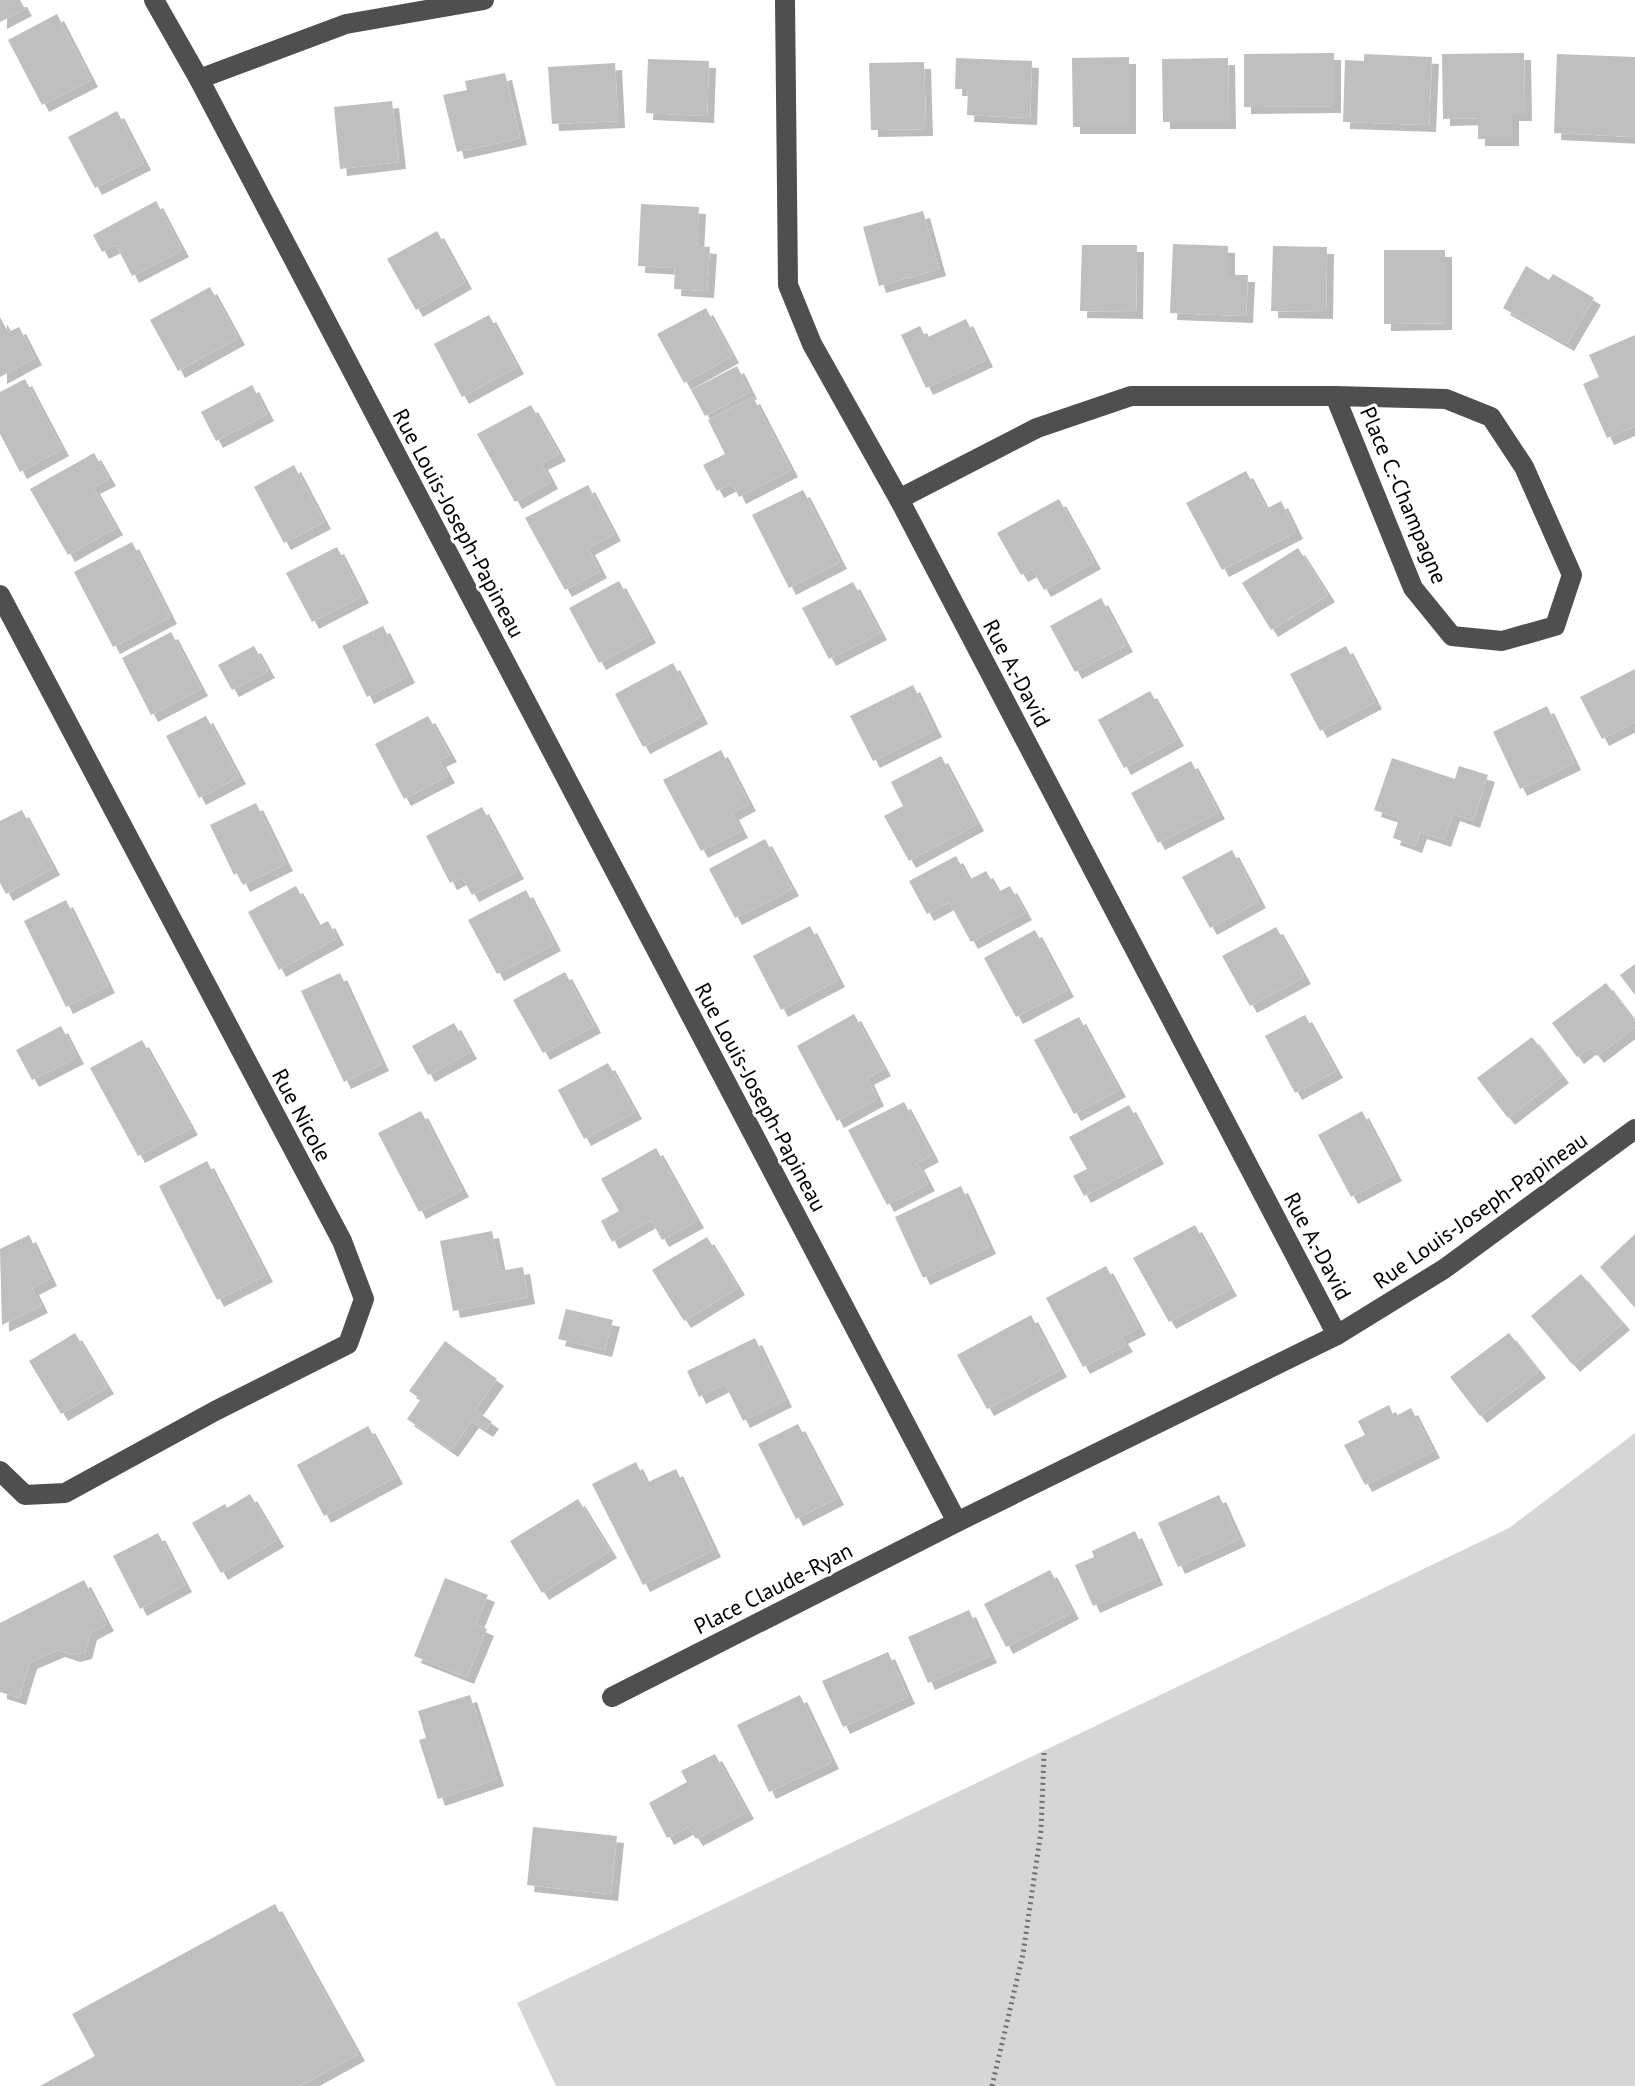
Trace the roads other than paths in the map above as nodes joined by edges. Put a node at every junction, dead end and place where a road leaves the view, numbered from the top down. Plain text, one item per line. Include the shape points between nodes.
1 (154, 0) edge
2 (484, 0) edge
3 (785, 0) edge
4 (199, 79) junction
5 (1335, 396) junction
6 (899, 499) junction
7 (0, 595) edge
8 (1635, 1129) edge
9 (1337, 1335) junction
10 (0, 1471) edge
11 (957, 1522) junction
12 (612, 1697) dead end

1 - 4 street, Rue Louis-Joseph-Papineau
2 - 4 street via 346,24
3 - 6 street, Rue A.-David via 788,285 812,344
4 - 11 street, Rue Louis-Joseph-Papineau
5 - 5 street, Place C.-Champagne via 1413,588 1452,636 1502,641 1555,626 1572,575 1524,467 1491,417 1446,399
5 - 6 street, Place C.-Champagne via 1131,396 1037,428
6 - 9 street, Rue A.-David
7 - 10 street, Rue Nicole via 342,1241 364,1299 348,1344 65,1493 25,1495
8 - 9 street, Rue Louis-Joseph-Papineau via 1444,1269
9 - 11 street, Rue Louis-Joseph-Papineau
11 - 12 street, Place Claude-Ryan

